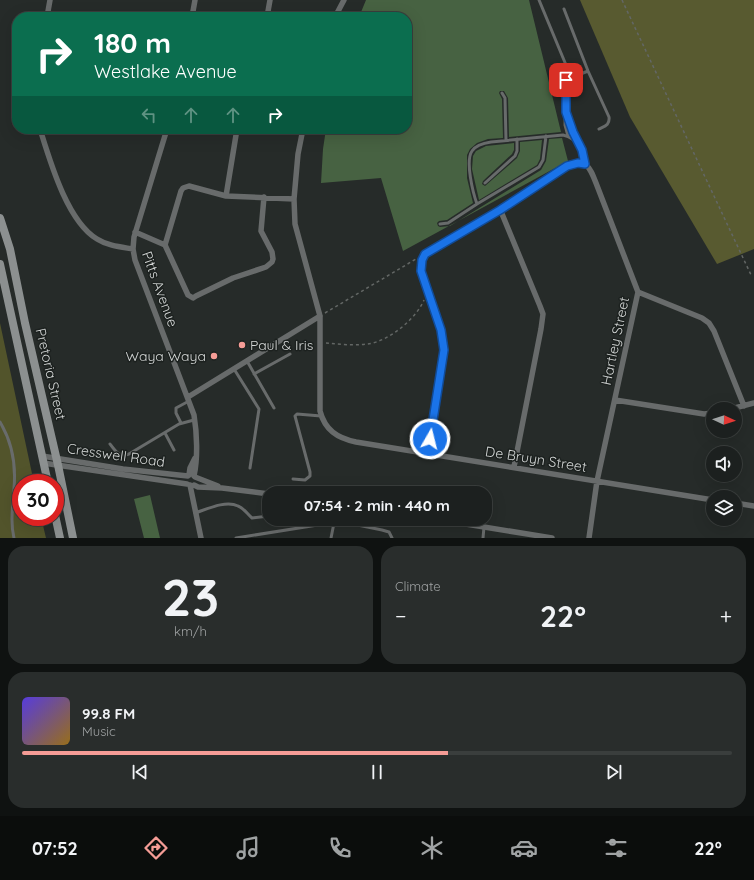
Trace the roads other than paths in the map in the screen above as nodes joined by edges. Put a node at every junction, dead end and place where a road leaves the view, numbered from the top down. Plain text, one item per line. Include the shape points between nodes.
1 (50, 0) edge
2 (195, 0) edge
3 (270, 0) edge
4 (344, 0) edge
5 (539, 0) edge
6 (564, 9) dead end
7 (48, 12) edge
8 (193, 12) edge
9 (268, 12) edge
10 (338, 12) edge
11 (588, 71) junction
12 (566, 80) junction
13 (502, 93) dead end
14 (566, 112) junction
15 (599, 128) dead end
16 (42, 134) edge
17 (165, 134) edge
18 (236, 134) edge
19 (303, 134) edge
20 (546, 136) junction
21 (568, 136) junction
22 (517, 139) junction
23 (506, 140) junction
24 (578, 143) junction
25 (585, 164) junction
26 (485, 183) dead end
27 (226, 196) junction
28 (264, 197) junction
29 (294, 199) junction
30 (477, 204) junction
31 (500, 210) junction
32 (0, 218) edge
33 (440, 224) dead end
34 (135, 232) junction
35 (165, 245) junction
36 (133, 249) junction
37 (0, 264) edge
38 (638, 292) junction
39 (320, 316) junction
40 (290, 354) dead end
41 (247, 361) junction
42 (234, 369) junction
43 (254, 374) junction
44 (188, 399) junction
45 (615, 400) junction
46 (754, 403) edge
47 (744, 406) joint
48 (274, 408) dead end
49 (706, 414) edge
50 (321, 416) junction
51 (194, 420) junction
52 (0, 422) edge
53 (181, 423) junction
54 (165, 433) junction
55 (110, 444) dead end
56 (174, 450) dead end
57 (428, 454) junction
58 (43, 460) junction
59 (58, 462) junction
60 (514, 467) junction
61 (250, 468) dead end
62 (46, 474) edge
63 (192, 476) junction
64 (293, 478) dead end
65 (597, 481) junction
66 (190, 485) junction
67 (222, 488) junction
68 (262, 493) edge
69 (706, 499) edge
70 (742, 504) edge
71 (754, 506) edge
72 (195, 513) junction
73 (262, 517) edge
74 (57, 526) edge
75 (313, 526) edge
76 (333, 526) edge
77 (365, 526) edge
78 (484, 526) joint
79 (270, 532) junction
80 (14, 538) edge
81 (60, 538) edge
82 (73, 538) edge
83 (201, 538) edge
84 (236, 538) edge
85 (269, 538) edge
86 (331, 538) edge
87 (392, 538) edge
88 (483, 538) edge
89 (552, 538) edge
90 (589, 538) edge

1 - 7 street
2 - 8 street
3 - 9 street
4 - 10 street
5 - 12 lane via 566,65
6 - 11 lane
11 - 12 lane
11 - 15 lane via 610,121
12 - 14 lane
13 - 23 lane via 505,98
14 - 21 lane via 565,125
14 - 24 lane
16 - 36 street via 56,177 86,230 108,244
17 - 34 street, Pitts Avenue
18 - 27 street
19 - 29 street via 298,154
20 - 21 lane
20 - 22 lane
20 - 30 lane via 543,160 539,167
21 - 24 lane
22 - 23 lane
22 - 26 lane via 515,156
23 - 30 lane via 484,143 472,152 470,178
24 - 25 lane
25 - 31 street via 567,166
25 - 38 street, Hartley Street via 592,173
27 - 28 street
27 - 35 street via 188,186 180,191
28 - 29 street
28 - 35 street via 261,231 273,259 266,267 233,278 193,298 188,295
29 - 39 street via 295,224
30 - 33 lane via 448,223
31 - 57 street via 434,248 425,254 422,260 421,271 441,330 444,350
31 - 60 street via 543,314
32 - 59 main road, Pretoria Street via 10,249
34 - 35 street
34 - 36 street, Pitts Avenue
36 - 44 street, Pitts Avenue
37 - 58 main road, Pretoria Street
38 - 45 street, Hartley Street
38 - 47 street via 709,323
39 - 41 street
39 - 50 street
40 - 43 lane
41 - 42 street
41 - 43 lane
42 - 44 street
42 - 61 lane via 259,409
43 - 48 lane
44 - 51 street, Pitts Avenue
44 - 53 lane via 176,408
45 - 49 street
45 - 65 street, Hartley Street
46 - 47 street
50 - 57 street, De Bruyn Street via 334,434 346,440
50 - 64 lane via 295,416 310,476 305,480
51 - 53 lane
51 - 63 street, Pitts Avenue via 196,458 190,468
52 - 80 lane via 14,461
53 - 54 lane
54 - 55 lane via 125,456 118,454
54 - 56 lane
57 - 60 street, De Bruyn Street
58 - 59 street, Cresswell Road
58 - 62 main road, Pretoria Street
59 - 63 street, Cresswell Road
59 - 66 street, Cresswell Road
59 - 82 main road, Pretoria Street
60 - 65 street, De Bruyn Street
63 - 66 street via 186,480
63 - 66 street via 196,481
63 - 67 street, Cresswell Road
65 - 69 street, De Bruyn Street
65 - 90 street, Hartley Street
66 - 67 street, Cresswell Road
66 - 72 street
67 - 68 street, Cresswell Road
70 - 71 street
72 - 73 lane via 231,504 238,506 252,518
72 - 83 street
74 - 81 main road
75 - 79 lane
76 - 86 lane
77 - 87 lane via 389,532
78 - 88 lane
78 - 89 street
79 - 84 lane
79 - 85 lane

